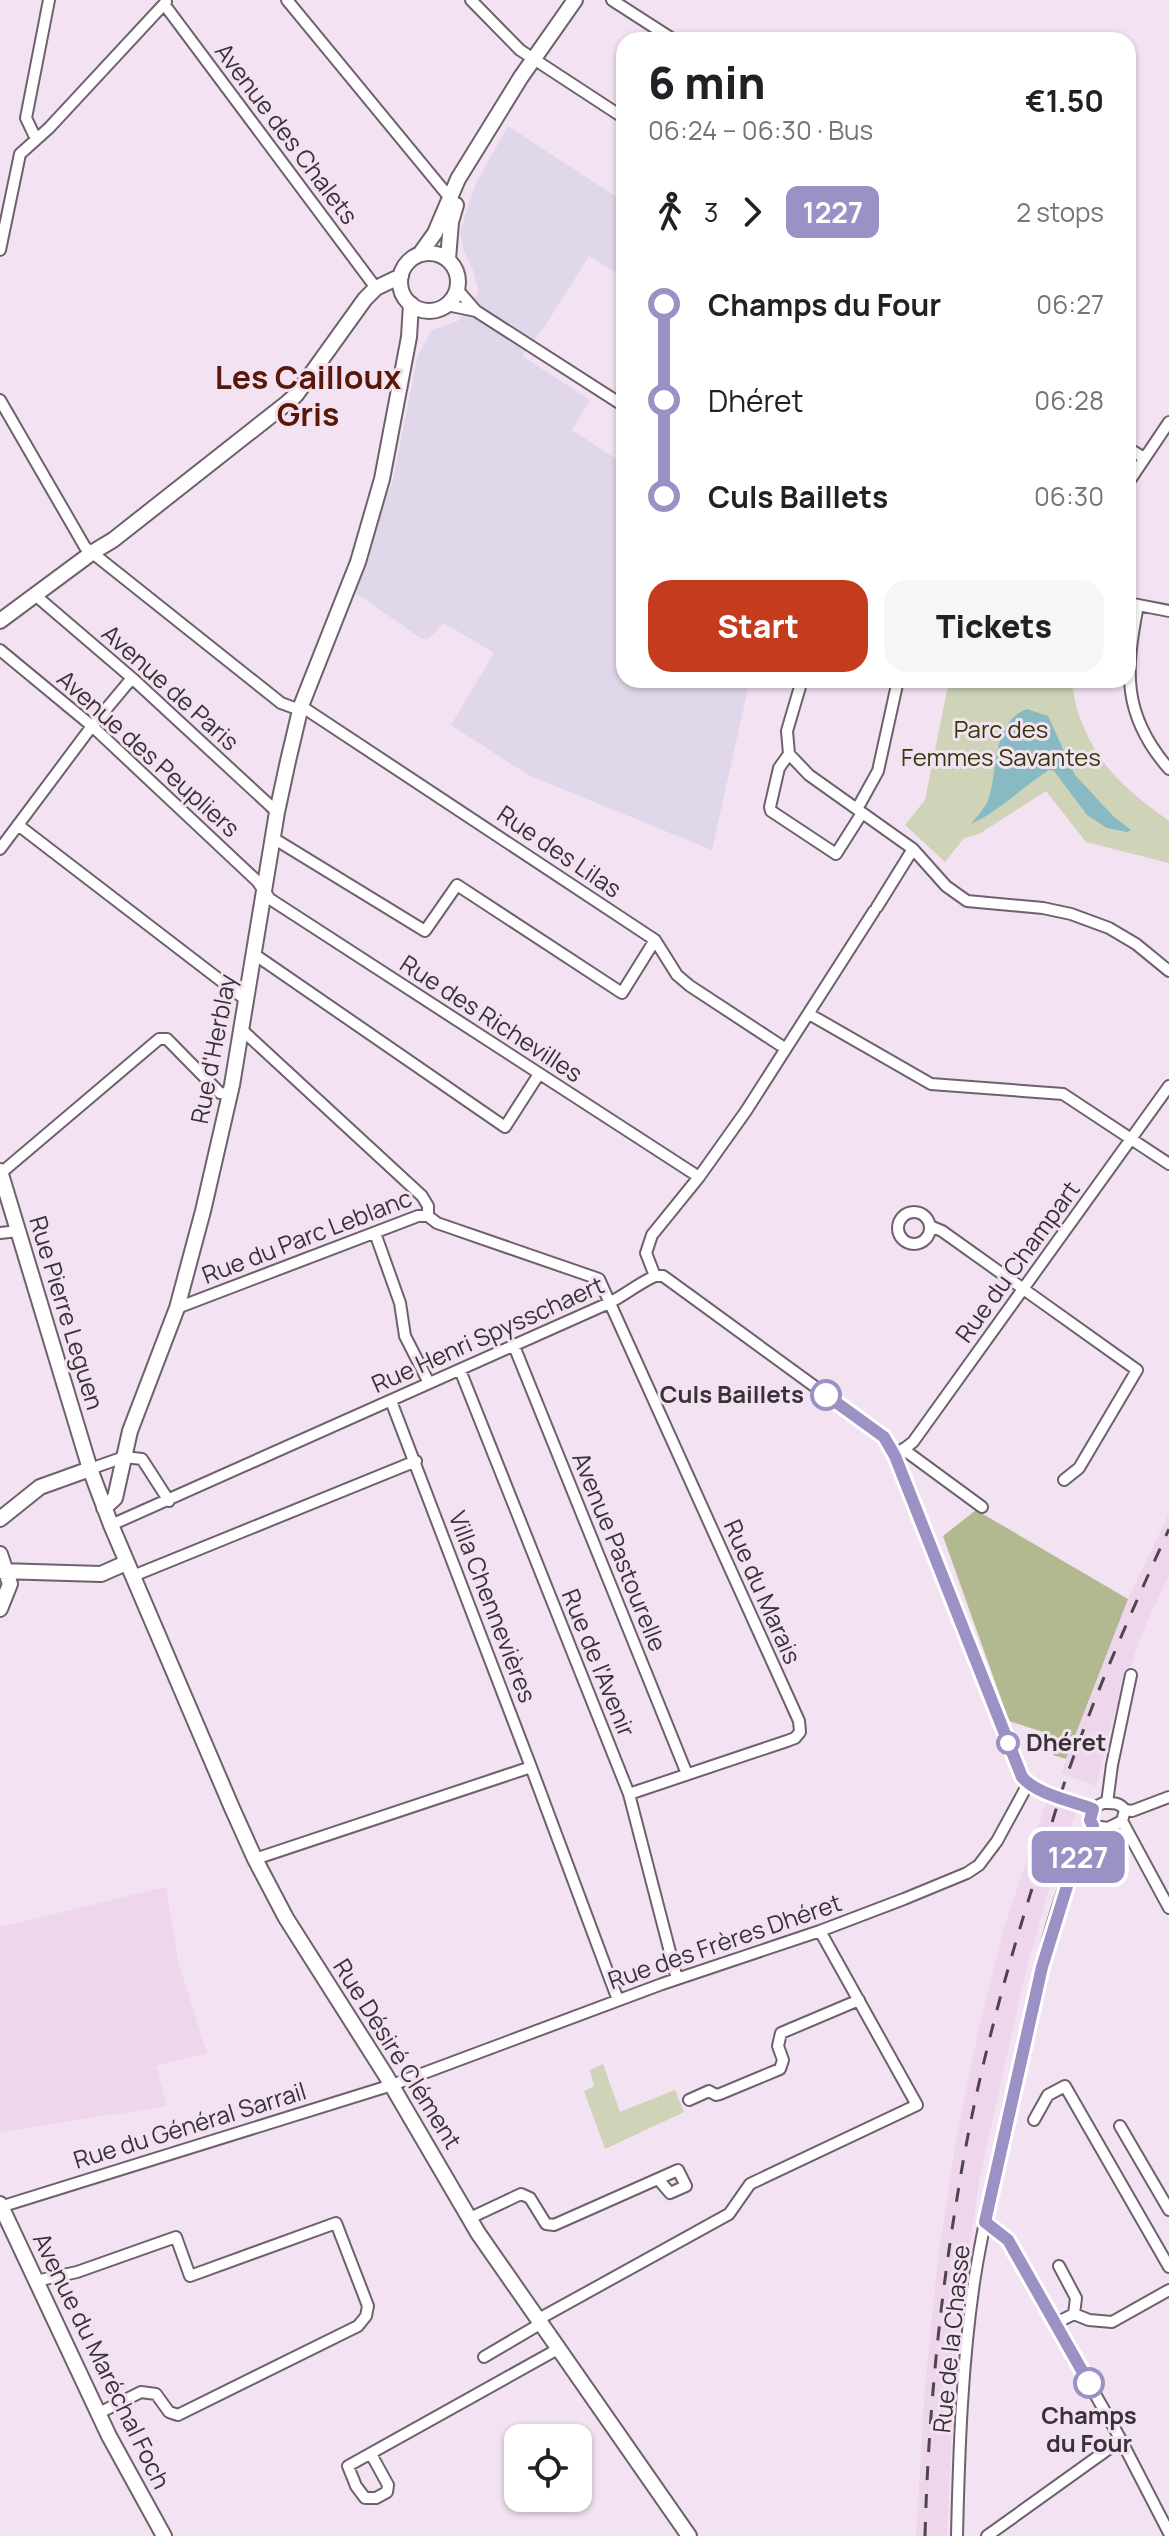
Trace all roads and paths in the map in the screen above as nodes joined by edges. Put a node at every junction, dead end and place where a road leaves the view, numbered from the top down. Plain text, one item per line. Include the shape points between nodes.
1 (49, 0) edge
2 (287, 0) edge
3 (471, 0) edge
4 (575, 0) edge
5 (612, 0) edge
6 (166, 2) edge
7 (662, 32) edge
8 (533, 59) junction
9 (616, 113) edge
10 (36, 139) junction
11 (471, 159) junction
12 (450, 198) junction
13 (0, 250) edge
14 (420, 254) junction
15 (448, 259) junction
16 (401, 276) junction
17 (376, 288) junction
18 (457, 289) junction
19 (411, 304) junction
20 (440, 308) junction
21 (476, 311) junction
22 (409, 337) junction
23 (0, 400) edge
24 (616, 401) edge
25 (1169, 422) edge
26 (1136, 453) edge
27 (1144, 458) junction
28 (1136, 470) edge
29 (93, 552) junction
30 (35, 595) junction
31 (1136, 605) edge
32 (1169, 611) edge
33 (0, 621) edge
34 (0, 650) edge
35 (132, 678) junction
36 (800, 688) edge
37 (896, 688) edge
38 (1130, 688) edge
39 (301, 708) junction
40 (92, 726) junction
41 (789, 754) junction
42 (1169, 769) edge
43 (859, 811) junction
44 (277, 812) junction
45 (18, 825) junction
46 (273, 838) junction
47 (0, 849) edge
48 (913, 849) junction
49 (265, 891) junction
50 (655, 940) junction
51 (254, 954) junction
52 (1169, 971) edge
53 (246, 1000) junction
54 (809, 1014) junction
55 (241, 1029) junction
56 (780, 1045) dead end
57 (539, 1074) junction
58 (1169, 1086) edge
59 (230, 1094) junction
60 (1131, 1138) junction
61 (1169, 1164) edge
62 (0, 1172) edge
63 (699, 1177) junction
64 (428, 1216) junction
65 (930, 1226) dead end
66 (18, 1231) junction
67 (0, 1233) edge
68 (375, 1233) junction
69 (655, 1276) junction
70 (1023, 1290) junction
71 (609, 1303) junction
72 (177, 1308) junction
73 (514, 1346) junction
74 (460, 1370) junction
75 (429, 1383) junction
76 (391, 1401) junction
77 (899, 1453) junction
78 (124, 1457) junction
79 (416, 1461) junction
80 (90, 1469) junction
81 (1064, 1480) dead end
82 (169, 1501) junction
83 (982, 1507) dead end
84 (104, 1508) junction
85 (0, 1519) edge
86 (111, 1525) junction
87 (0, 1554) edge
88 (130, 1570) junction
89 (3, 1571) edge
90 (0, 1609) edge
91 (1131, 1675) dead end
92 (531, 1767) junction
93 (687, 1774) junction
94 (1028, 1784) junction
95 (629, 1794) junction
96 (1056, 1795) dead end
97 (1169, 1797) edge
98 (1071, 1801) dead end
99 (1107, 1803) junction
100 (1093, 1809) junction
101 (1124, 1816) junction
102 (1093, 1826) junction
103 (255, 1859) junction
104 (1169, 1908) edge
105 (820, 1931) junction
106 (677, 1979) junction
107 (618, 2000) junction
108 (859, 2000) junction
109 (392, 2085) junction
110 (689, 2100) dead end
111 (1034, 2120) dead end
112 (1120, 2126) dead end
113 (658, 2179) dead end
114 (0, 2206) edge
115 (1169, 2210) edge
116 (470, 2218) junction
117 (985, 2222) junction
118 (1059, 2266) dead end
119 (1169, 2267) edge
120 (36, 2281) junction
121 (1169, 2290) edge
122 (1074, 2314) junction
123 (539, 2322) junction
124 (1054, 2324) junction
125 (558, 2349) junction
126 (484, 2357) dead end
127 (99, 2413) junction
128 (1121, 2440) junction
129 (371, 2454) junction
130 (1169, 2533) edge
131 (164, 2536) edge
132 (689, 2536) edge
133 (957, 2536) edge
134 (987, 2536) edge

1 - 10 street via 26,118
2 - 12 street
3 - 8 street
4 - 8 main road
5 - 7 street
6 - 10 street
6 - 17 street, Avenue des Chalets
8 - 9 street
8 - 11 main road
10 - 13 street via 20,154
11 - 12 main road
11 - 15 main road via 451,222
12 - 14 main road
14 - 15 main road
14 - 16 main road
15 - 18 main road via 457,273
16 - 17 main road
16 - 19 main road via 402,292
17 - 29 main road via 296,395
18 - 20 main road
18 - 21 street
19 - 20 main road
19 - 22 main road, Rue d'Herblay
20 - 21 street
20 - 22 main road
21 - 24 street
22 - 39 main road, Rue d'Herblay via 375,504
23 - 29 street, Rue des Lilas via 85,547
25 - 27 street
26 - 27 street
27 - 28 street
29 - 30 main road
29 - 39 street, Rue des Lilas via 281,703
30 - 33 main road
30 - 35 street, Avenue de Paris
31 - 32 street
34 - 40 street, Avenue des Peupliers
35 - 40 street
35 - 44 street, Avenue de Paris
36 - 41 street via 787,731
37 - 43 street via 878,771
38 - 42 street via 1139,720
39 - 44 main road, Rue d'Herblay
39 - 50 street, Rue des Lilas
40 - 45 street
40 - 49 street, Avenue des Peupliers
41 - 43 street
41 - 43 street via 779,768 771,811 836,854
43 - 48 street
44 - 46 main road, Rue d'Herblay
45 - 47 street
45 - 53 street
46 - 49 main road, Rue d'Herblay
46 - 50 street via 425,931 457,885 622,993
48 - 52 street via 967,901 1071,914 1109,928
48 - 54 street
49 - 51 main road, Rue d'Herblay
49 - 57 street, Rue des Richevilles
50 - 56 street, Rue des Lilas via 690,986
51 - 53 main road, Rue d'Herblay
51 - 57 street via 505,1127
53 - 55 main road, Rue d'Herblay
54 - 60 street via 931,1084 1063,1094
54 - 63 street
55 - 59 main road, Rue d'Herblay
55 - 64 street, Rue du Parc Leblanc via 422,1196
57 - 63 street, Rue des Richevilles
58 - 60 street, Rue du Champart
59 - 62 street via 220,1093 167,1039 159,1039
59 - 72 main road, Rue d'Herblay
60 - 61 street
60 - 70 street, Rue du Champart
62 - 66 main road, Rue Pierre Leguen
63 - 69 street via 647,1245
64 - 68 street, Rue du Parc Leblanc
64 - 71 street via 593,1276
65 - 70 street
66 - 67 street
66 - 80 main road, Rue Pierre Leguen
68 - 72 street, Rue du Parc Leblanc
68 - 75 street via 400,1303 405,1336
69 - 71 street, Rue Henri Spysschaert
69 - 77 street via 670,1281
70 - 77 street, Rue du Champart via 913,1442
70 - 81 street via 1137,1370 1079,1468
71 - 73 street, Rue Henri Spysschaert
71 - 93 street, Rue du Marais via 799,1721 795,1738
72 - 78 main road, Rue d'Herblay
73 - 74 street, Rue Henri Spysschaert
73 - 93 street, Avenue Pastourelle
74 - 75 street, Rue Henri Spysschaert
74 - 95 street, Rue de l'Avenir
75 - 76 street, Rue Henri Spysschaert
76 - 79 street, Villa Chennevières
76 - 82 street, Rue Henri Spysschaert
77 - 83 street
77 - 94 street via 1017,1767
78 - 80 street
78 - 82 street via 142,1459
78 - 84 main road, Rue d'Herblay via 115,1498
79 - 88 street
79 - 92 street, Villa Chennevières
80 - 84 main road, Rue Pierre Leguen
80 - 85 main road via 40,1487
82 - 86 street, Rue Henri Spysschaert
84 - 86 main road, Rue Pierre Leguen
86 - 88 main road, Rue Désiré Clément
87 - 89 main road
88 - 89 main road
88 - 103 main road, Rue Désiré Clément
89 - 90 main road via 10,1584
91 - 99 street
92 - 103 street
92 - 107 street, Villa Chennevières
93 - 95 street, Rue du Marais
94 - 96 street
94 - 105 street, Rue des Frères Dhéret via 979,1865
95 - 106 street, Rue de l'Avenir
97 - 101 street
98 - 100 street
99 - 100 street
99 - 101 street via 1117,1803
100 - 102 street
101 - 102 street via 1108,1828
101 - 104 street
102 - 117 street, Rue de la Chasse via 1072,1870 1042,1967
103 - 109 main road, Rue Désiré Clément via 286,1918
105 - 106 street, Rue des Frères Dhéret
105 - 108 street
106 - 107 street, Rue des Frères Dhéret
107 - 109 street, Rue des Frères Dhéret
108 - 110 street via 781,2033 780,2069 720,2094 709,2091
108 - 123 street via 917,2105 750,2184 729,2214
109 - 114 street, Rue du Général Sarrail
109 - 116 main road, Rue Désiré Clément
111 - 119 street via 1048,2095 1065,2086
112 - 115 street
113 - 116 street via 554,2225 546,2224 530,2198 521,2194
114 - 120 main road, Avenue du Maréchal Foch
116 - 123 main road, Rue Désiré Clément
117 - 124 street via 1008,2240
117 - 133 street, Rue de la Chasse via 965,2380
118 - 122 street via 1076,2298
120 - 127 main road, Avenue du Maréchal Foch
120 - 127 street via 176,2237 190,2276 336,2223 368,2306 363,2322 178,2415 169,2412 156,2394 141,2392
121 - 122 street via 1112,2322
122 - 124 street
123 - 125 main road, Rue Désiré Clément
123 - 126 street
124 - 128 street
125 - 129 street
125 - 132 main road, Rue Désiré Clément
127 - 131 main road, Avenue du Maréchal Foch
128 - 130 street
128 - 134 street
129 - 129 street via 348,2466 365,2498 387,2492 388,2485

